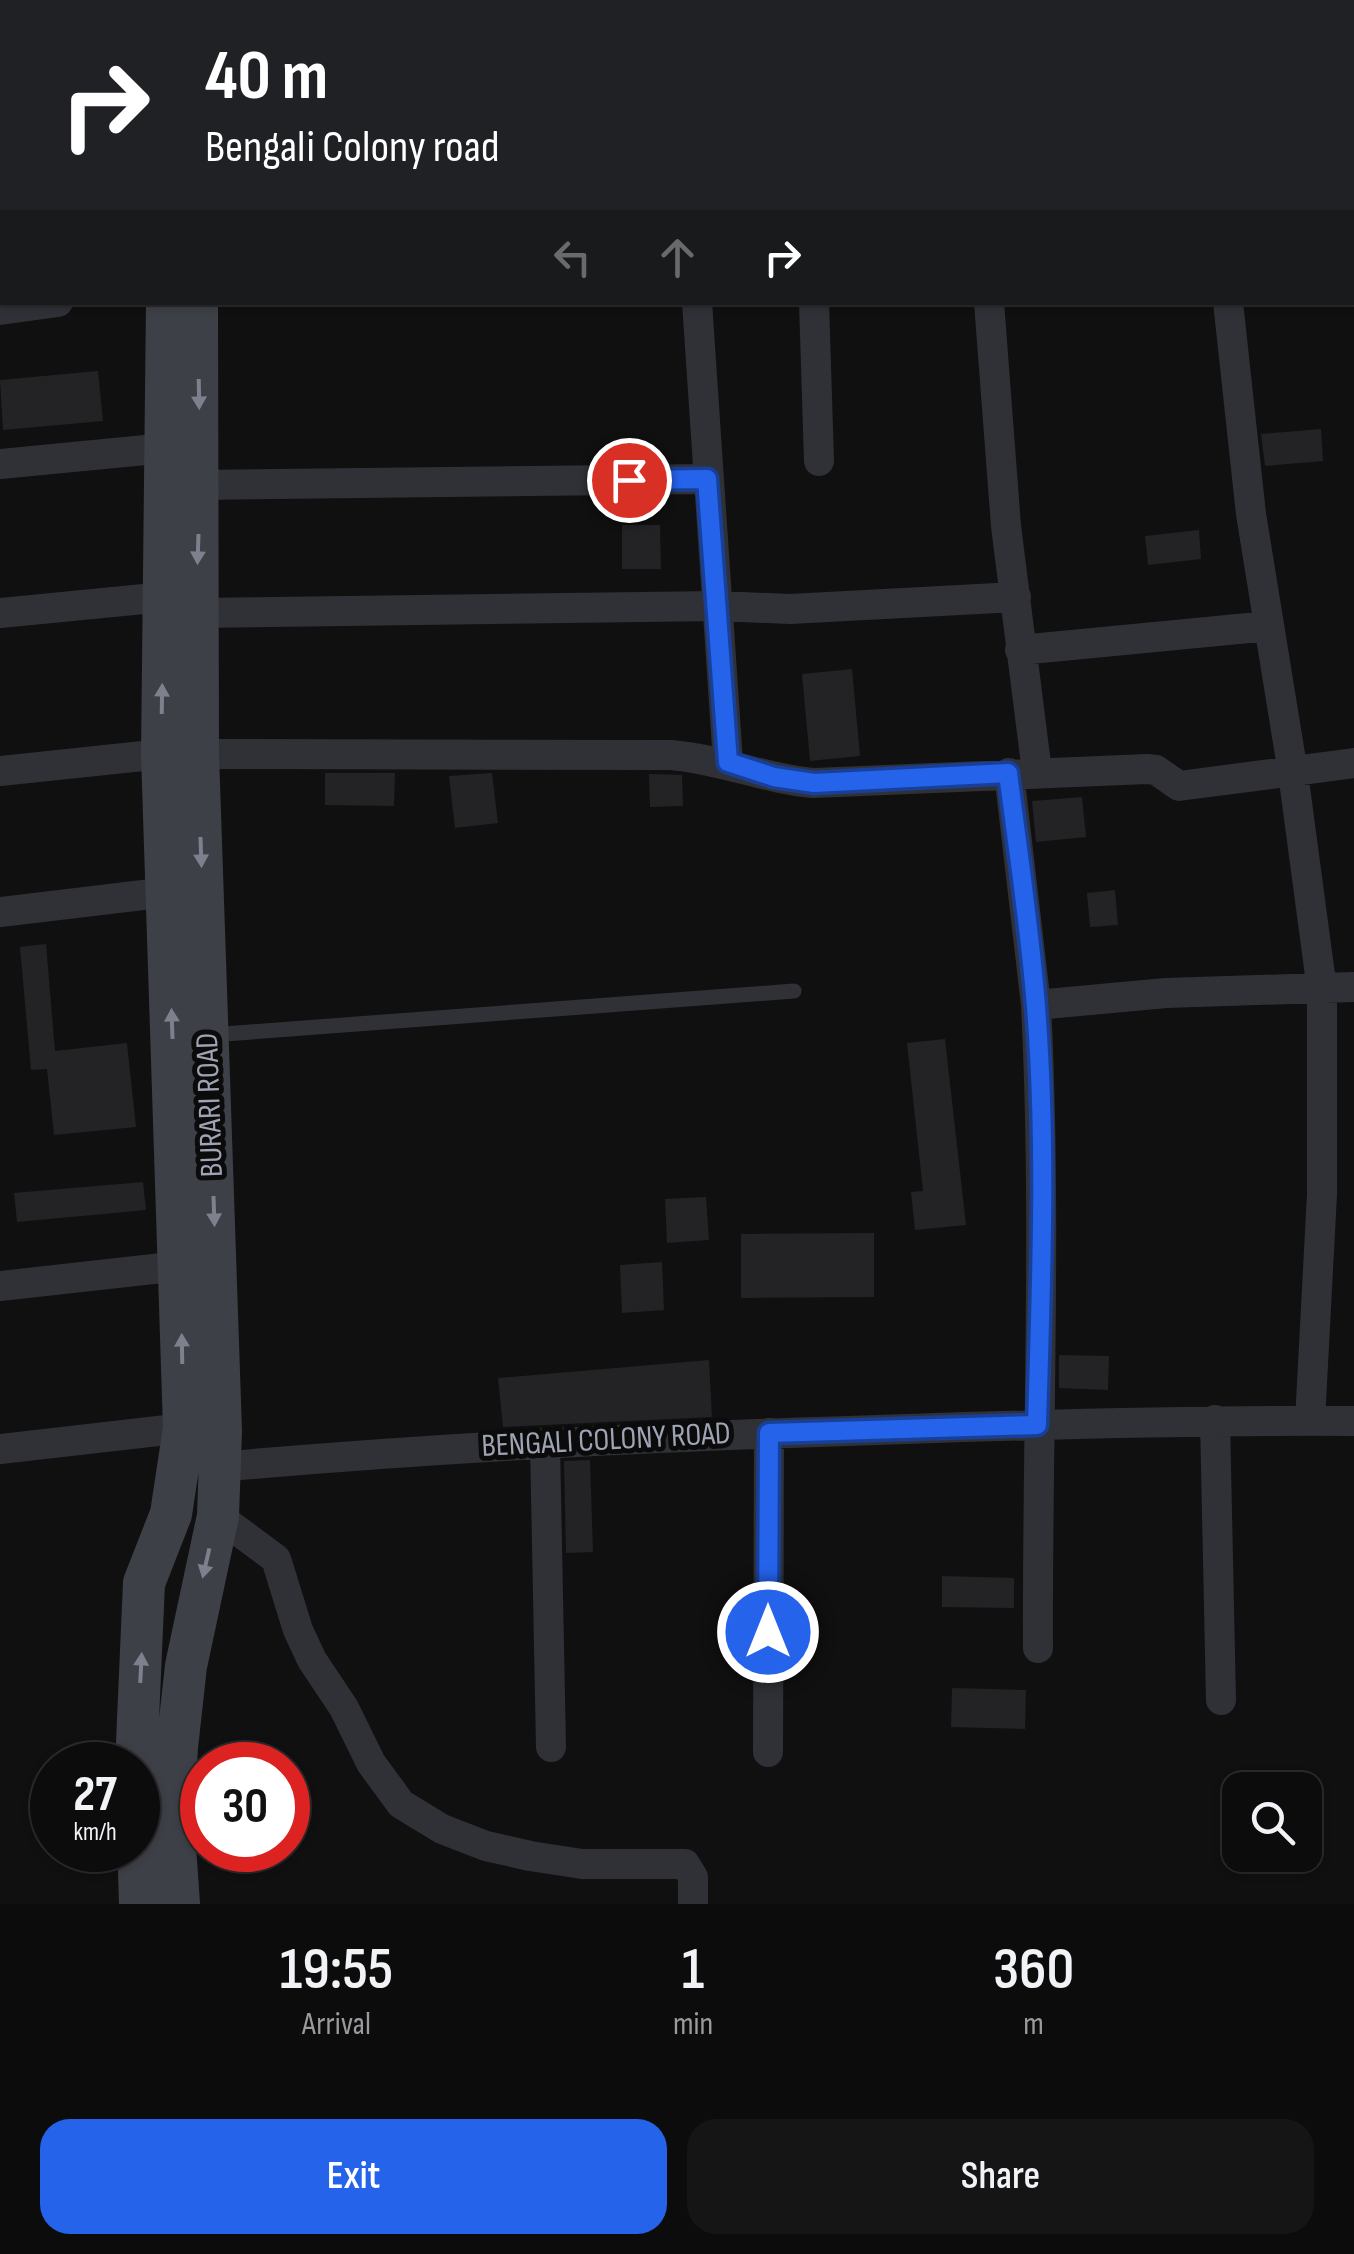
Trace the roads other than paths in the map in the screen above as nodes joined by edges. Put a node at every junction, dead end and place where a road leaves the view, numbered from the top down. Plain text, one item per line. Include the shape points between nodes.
1 (36, 305) edge
2 (167, 305) edge
3 (197, 305) edge
4 (698, 305) edge
5 (814, 305) edge
6 (988, 305) edge
7 (1228, 305) edge
8 (0, 310) edge
9 (166, 448) junction
10 (819, 461) dead end
11 (0, 464) edge
12 (707, 479) junction
13 (200, 486) junction
14 (1016, 597) junction
15 (180, 605) junction
16 (718, 606) junction
17 (0, 613) edge
18 (1268, 626) junction
19 (1020, 650) junction
20 (180, 754) junction
21 (728, 762) junction
22 (1354, 763) edge
23 (0, 771) edge
24 (1023, 772) junction
25 (1293, 774) junction
26 (168, 892) junction
27 (0, 912) edge
28 (1354, 987) edge
29 (794, 990) dead end
30 (1322, 990) junction
31 (1036, 1005) junction
32 (208, 1035) junction
33 (180, 1266) junction
34 (0, 1286) edge
35 (1215, 1420) junction
36 (1310, 1421) junction
37 (1354, 1421) edge
38 (1037, 1425) junction
39 (184, 1428) junction
40 (769, 1433) junction
41 (545, 1443) junction
42 (0, 1449) edge
43 (220, 1467) junction
44 (218, 1516) junction
45 (1038, 1648) dead end
46 (1221, 1700) dead end
47 (137, 1742) edge
48 (551, 1747) dead end
49 (768, 1752) dead end
50 (139, 1872) edge
51 (140, 1904) edge
52 (179, 1904) edge
53 (693, 1904) edge

1 - 8 street
2 - 9 main road, BURARI ROAD
3 -> 13 main road, BURARI ROAD
4 - 12 street
5 - 10 street
6 - 14 street
7 - 18 street
9 - 11 street
9 - 15 main road, BURARI ROAD
12 - 13 street
12 - 16 street
13 -> 15 main road, BURARI ROAD
14 - 16 street via 864,607
14 - 19 street
15 - 16 street
15 - 17 street
15 - 20 main road, BURARI ROAD
16 - 21 street
18 - 19 street
18 - 25 street
19 - 24 street
20 - 21 street via 671,754
20 - 23 street
20 - 26 main road, BURARI ROAD
20 -> 32 main road, BURARI ROAD
21 - 24 street via 814,783
22 - 25 street
24 - 25 street via 1147,769 1179,786
24 - 31 street
25 - 30 street
26 - 27 street
33 -> 26 main road, BURARI ROAD
28 - 30 street
29 - 32 lane
30 - 31 street via 1166,993
30 - 36 street via 1322,1194
31 - 38 street via 1043,1225
32 -> 43 main road, BURARI ROAD
33 - 34 street
39 -> 33 main road, BURARI ROAD
35 - 36 street, BENGALI COLONY ROAD
35 - 38 street, BENGALI COLONY ROAD
35 - 46 street
36 - 37 street, BENGALI COLONY ROAD
38 - 40 street, BENGALI COLONY ROAD
38 - 45 street
39 - 42 street
47 -> 39 main road, BURARI ROAD via 144,1583 171,1514
40 - 41 street, BENGALI COLONY ROAD
40 - 49 street
41 - 43 street, BENGALI COLONY ROAD
41 - 48 street
43 - 44 main road, BURARI ROAD
44 -> 52 main road, BURARI ROAD via 186,1666 177,1747
44 - 53 street via 276,1559 312,1660 401,1804 442,1828 515,1853 582,1864 685,1864 693,1877
50 - 51 main road

